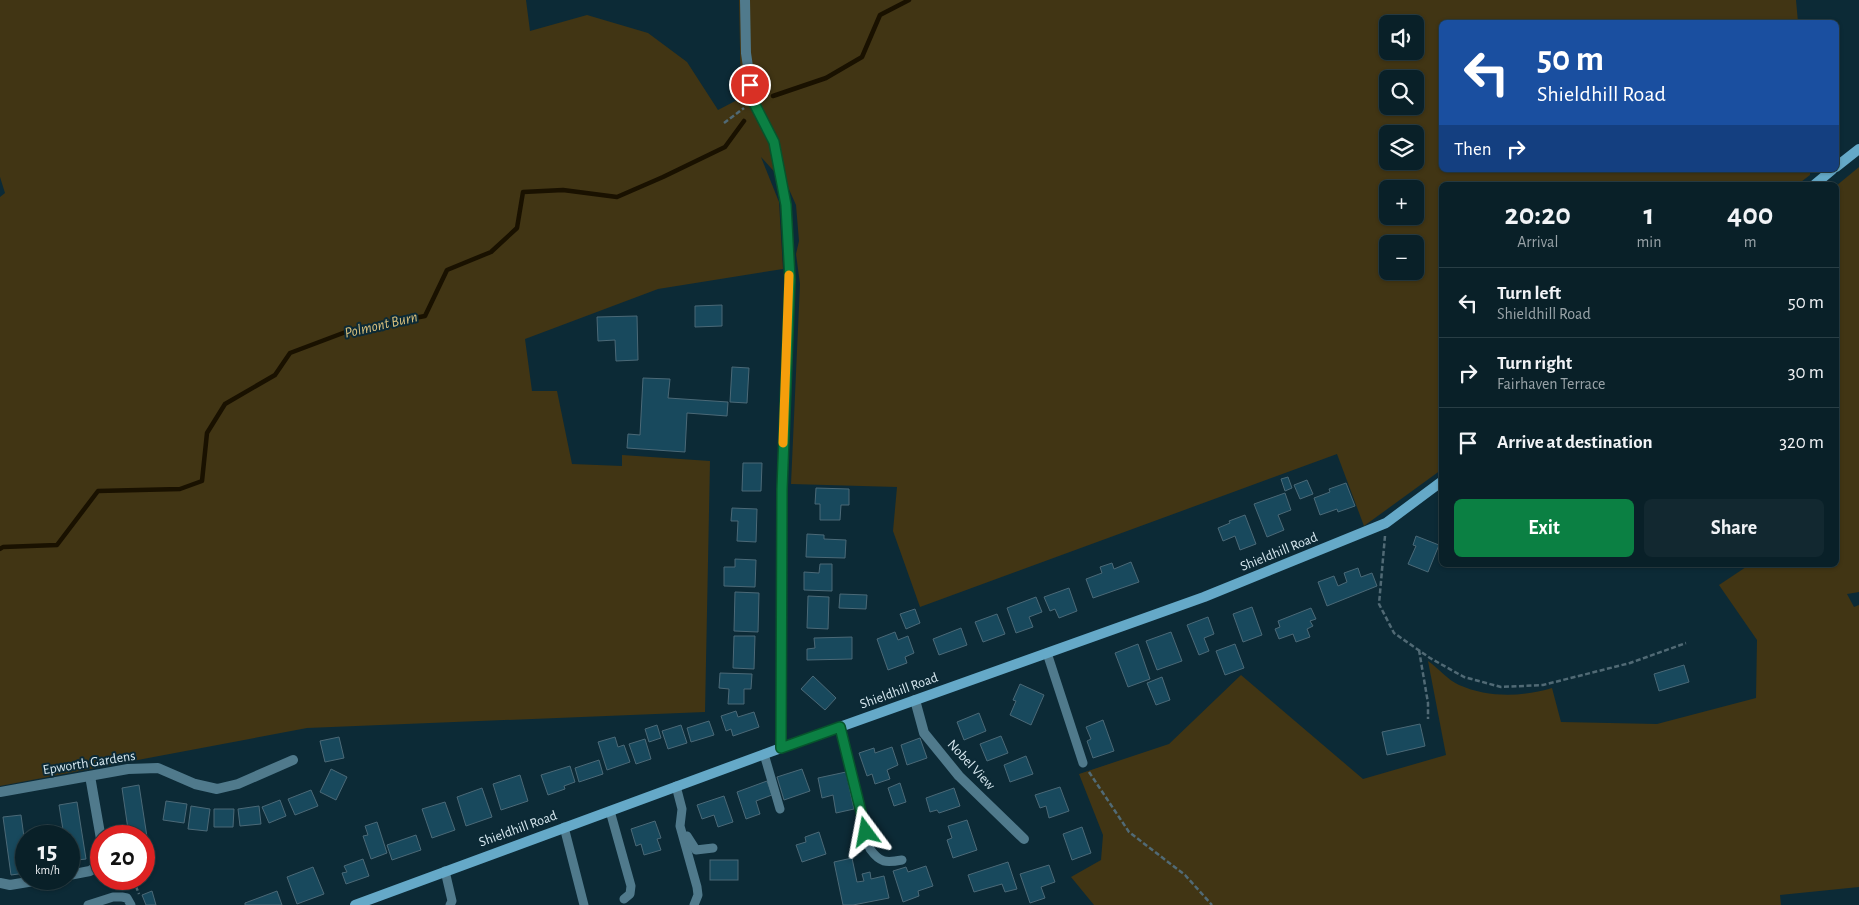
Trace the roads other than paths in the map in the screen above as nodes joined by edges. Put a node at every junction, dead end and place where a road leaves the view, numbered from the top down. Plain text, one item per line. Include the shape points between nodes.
1 (746, 0) edge
2 (1859, 149) edge
3 (1839, 165) edge
4 (1830, 172) edge
5 (1818, 182) edge
6 (1439, 483) edge
7 (1047, 653) junction
8 (914, 700) junction
9 (840, 727) junction
10 (781, 748) junction
11 (764, 754) junction
12 (293, 760) dead end
13 (1083, 763) road end
14 (90, 776) junction
15 (679, 785) junction
16 (0, 792) edge
17 (780, 809) dead end
18 (610, 811) junction
19 (99, 825) edge
20 (564, 827) junction
21 (1024, 838) dead end
22 (714, 848) dead end
23 (902, 860) dead end
24 (445, 871) junction
25 (0, 883) edge
26 (15, 884) edge
27 (624, 899) dead end
28 (88, 905) edge
29 (131, 905) edge
30 (355, 905) edge
31 (450, 905) edge
32 (584, 905) edge
33 (694, 905) edge

1 - 10 street via 746,52 753,101 774,142 786,205 790,279 782,489
2 - 3 main road
4 - 5 main road
6 - 7 main road, Shieldhill Road via 1386,523 1204,597
7 - 8 main road, Shieldhill Road
7 - 13 lane
8 - 9 main road, Shieldhill Road
8 - 21 street, Nobel View via 924,733 959,776
9 - 10 main road, Shieldhill Road
9 - 23 lane via 870,849 876,858 889,863
10 - 11 main road, Shieldhill Road
11 - 15 main road, Shieldhill Road
11 - 17 lane
12 - 14 street, Epworth Gardens via 238,784 217,789 195,784 158,768 128,769
14 - 16 street, Epworth Gardens
14 - 19 street
15 - 18 main road, Shieldhill Road
15 - 22 lane via 686,802 685,832 690,843 696,850
15 - 33 lane via 680,826 697,887
18 - 20 main road, Shieldhill Road
18 - 27 lane via 631,886 630,894
20 - 24 main road, Shieldhill Road
20 - 32 lane
24 - 30 main road, Shieldhill Road
24 - 31 lane via 452,901
25 - 26 street
28 - 29 lane via 120,896

